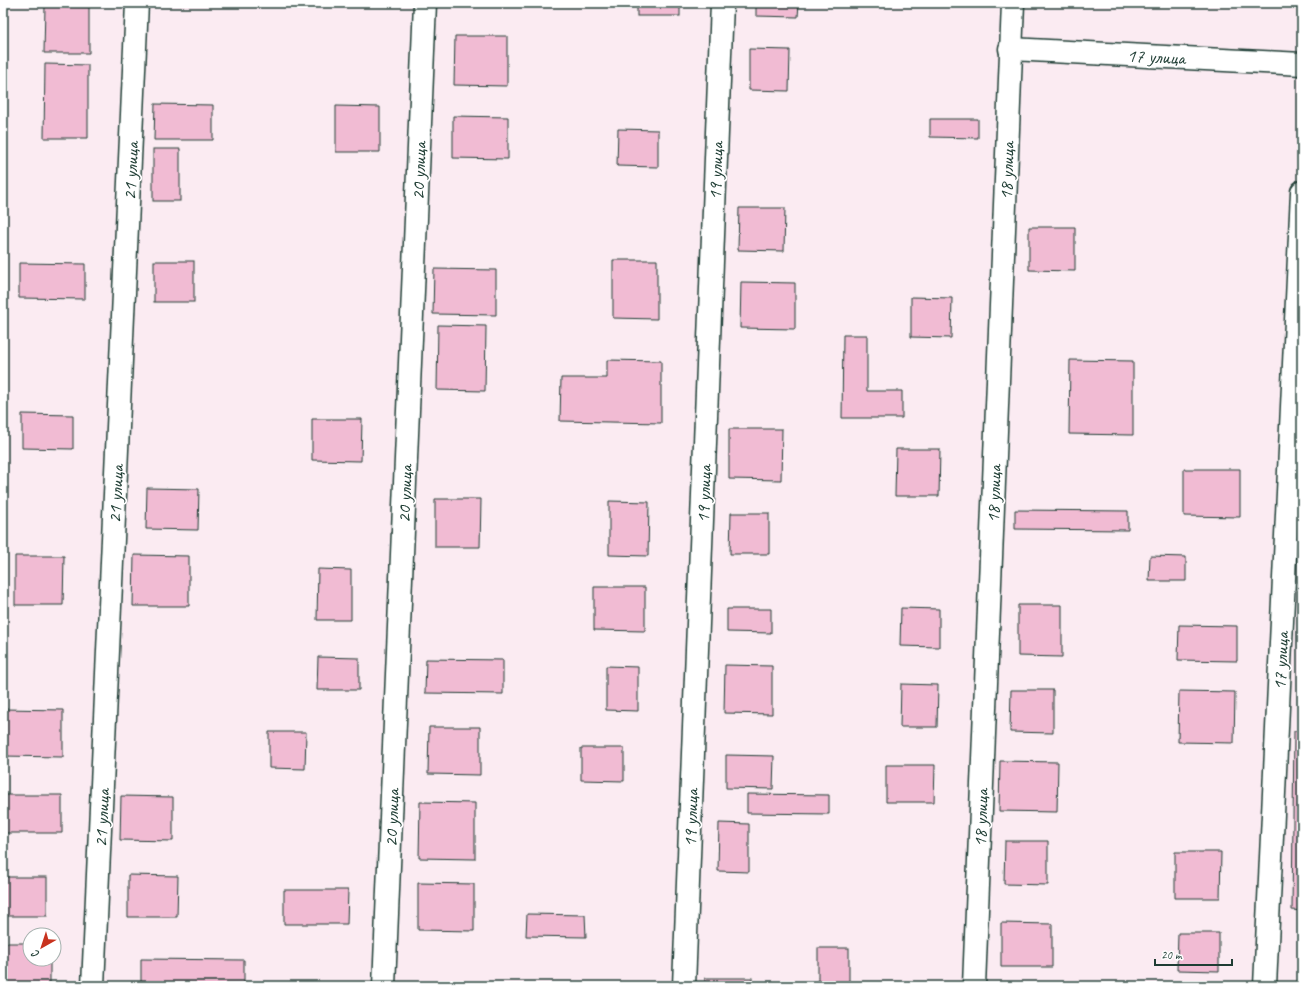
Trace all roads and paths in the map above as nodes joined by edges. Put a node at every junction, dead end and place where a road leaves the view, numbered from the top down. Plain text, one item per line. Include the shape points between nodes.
1 (137, 3) edge
2 (425, 3) edge
3 (722, 3) edge
4 (1013, 3) edge
5 (1010, 49) junction
6 (1302, 64) edge
7 (1302, 192) edge
8 (93, 986) edge
9 (384, 986) edge
10 (684, 986) edge
11 (974, 986) edge
12 (1265, 986) edge

1 - 8 street, 21 улица
2 - 9 street, 20 улица
3 - 10 street, 19 улица
4 - 5 street, 18 улица
5 - 6 street, 17 улица
5 - 11 street, 18 улица
7 - 12 street, 17 улица

